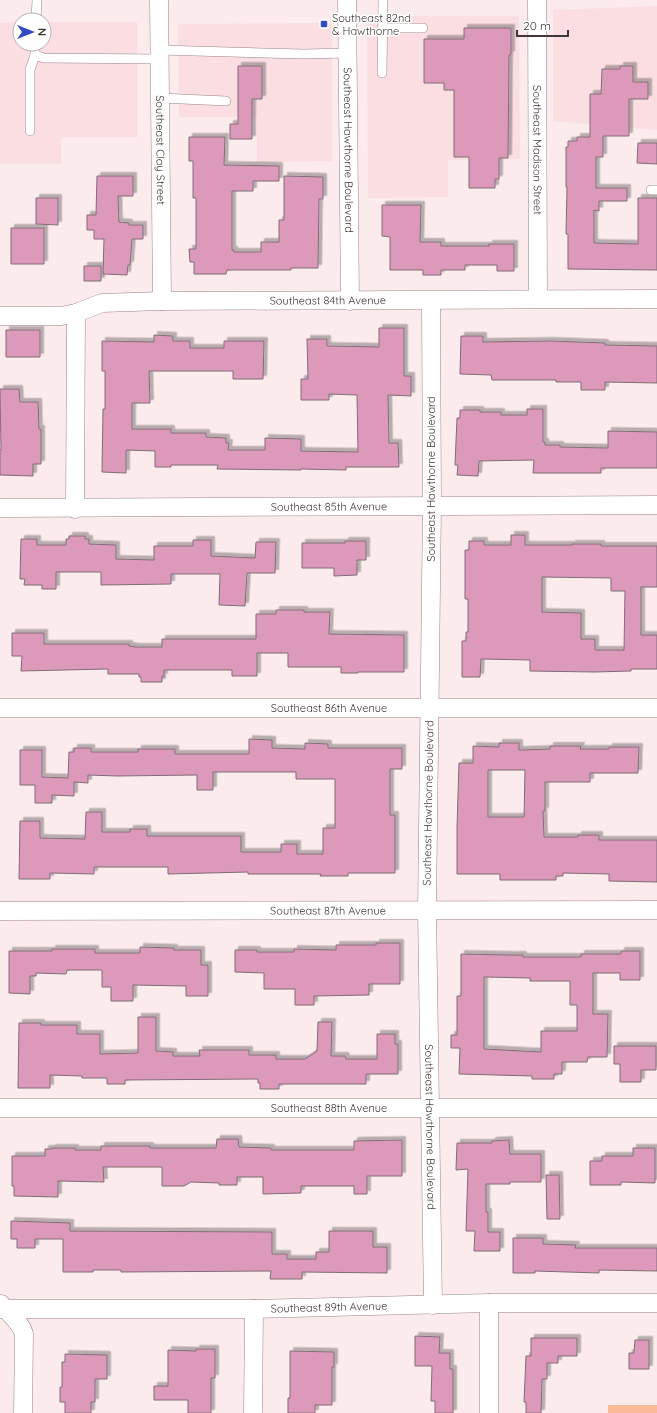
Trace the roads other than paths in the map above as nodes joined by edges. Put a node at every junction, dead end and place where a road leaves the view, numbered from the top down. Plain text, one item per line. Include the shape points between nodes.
1 (37, 0) edge
2 (158, 0) edge
3 (347, 0) edge
4 (383, 0) edge
5 (537, 0) edge
6 (36, 12) edge
7 (383, 28) junction
8 (423, 28) dead end
9 (348, 53) junction
10 (35, 55) joint
11 (159, 55) junction
12 (382, 73) dead end
13 (160, 98) junction
14 (226, 101) dead end
15 (30, 130) dead end
16 (538, 299) junction
17 (657, 299) edge
18 (162, 301) junction
19 (350, 301) junction
20 (431, 301) junction
21 (76, 313) junction
22 (0, 316) edge
23 (657, 505) edge
24 (432, 506) junction
25 (0, 508) edge
26 (75, 508) junction
27 (0, 708) edge
28 (429, 708) junction
29 (657, 708) edge
30 (427, 910) junction
31 (657, 910) edge
32 (0, 911) edge
33 (0, 1108) edge
34 (430, 1108) junction
35 (657, 1108) edge
36 (489, 1303) junction
37 (657, 1303) edge
38 (433, 1305) junction
39 (2, 1307) edge
40 (254, 1309) junction
41 (23, 1413) edge
42 (253, 1413) edge
43 (489, 1413) edge

1 - 6 lane
2 - 11 street, Southeast Clay Street
3 - 9 street, Southeast Hawthorne Boulevard
4 - 7 lane
5 - 16 street, Southeast Madison Street
7 - 8 lane
7 - 12 lane
9 - 11 lane
9 - 19 street, Southeast Hawthorne Boulevard
10 - 11 lane via 44,58
10 - 15 lane via 30,70
11 - 13 street, Southeast Clay Street
13 - 14 lane
13 - 18 street, Southeast Clay Street
16 - 17 street, Southeast 84th Avenue
16 - 20 street, Southeast 84th Avenue
18 - 19 street, Southeast 84th Avenue
18 - 21 street, Southeast 84th Avenue via 102,303
19 - 20 street, Southeast 84th Avenue
20 - 24 street, Southeast Hawthorne Boulevard
21 - 22 street, Southeast 84th Avenue via 61,316
21 - 26 street
23 - 24 street, Southeast 85th Avenue
24 - 26 street, Southeast 85th Avenue
24 - 28 street, Southeast Hawthorne Boulevard
25 - 26 street, Southeast 85th Avenue
27 - 28 street, Southeast 86th Avenue
28 - 29 street, Southeast 86th Avenue
28 - 30 street, Southeast Hawthorne Boulevard
30 - 31 street, Southeast 87th Avenue
30 - 32 street, Southeast 87th Avenue
30 - 34 street, Southeast Hawthorne Boulevard
33 - 34 street, Southeast 88th Avenue
34 - 35 street, Southeast 88th Avenue
34 - 38 street, Southeast Hawthorne Boulevard
36 - 37 street, Southeast 89th Avenue
36 - 38 street, Southeast 89th Avenue
36 - 43 street
38 - 40 street, Southeast 89th Avenue
39 - 40 street, Southeast 89th Avenue
39 - 41 street via 19,1323 24,1334
40 - 42 street

